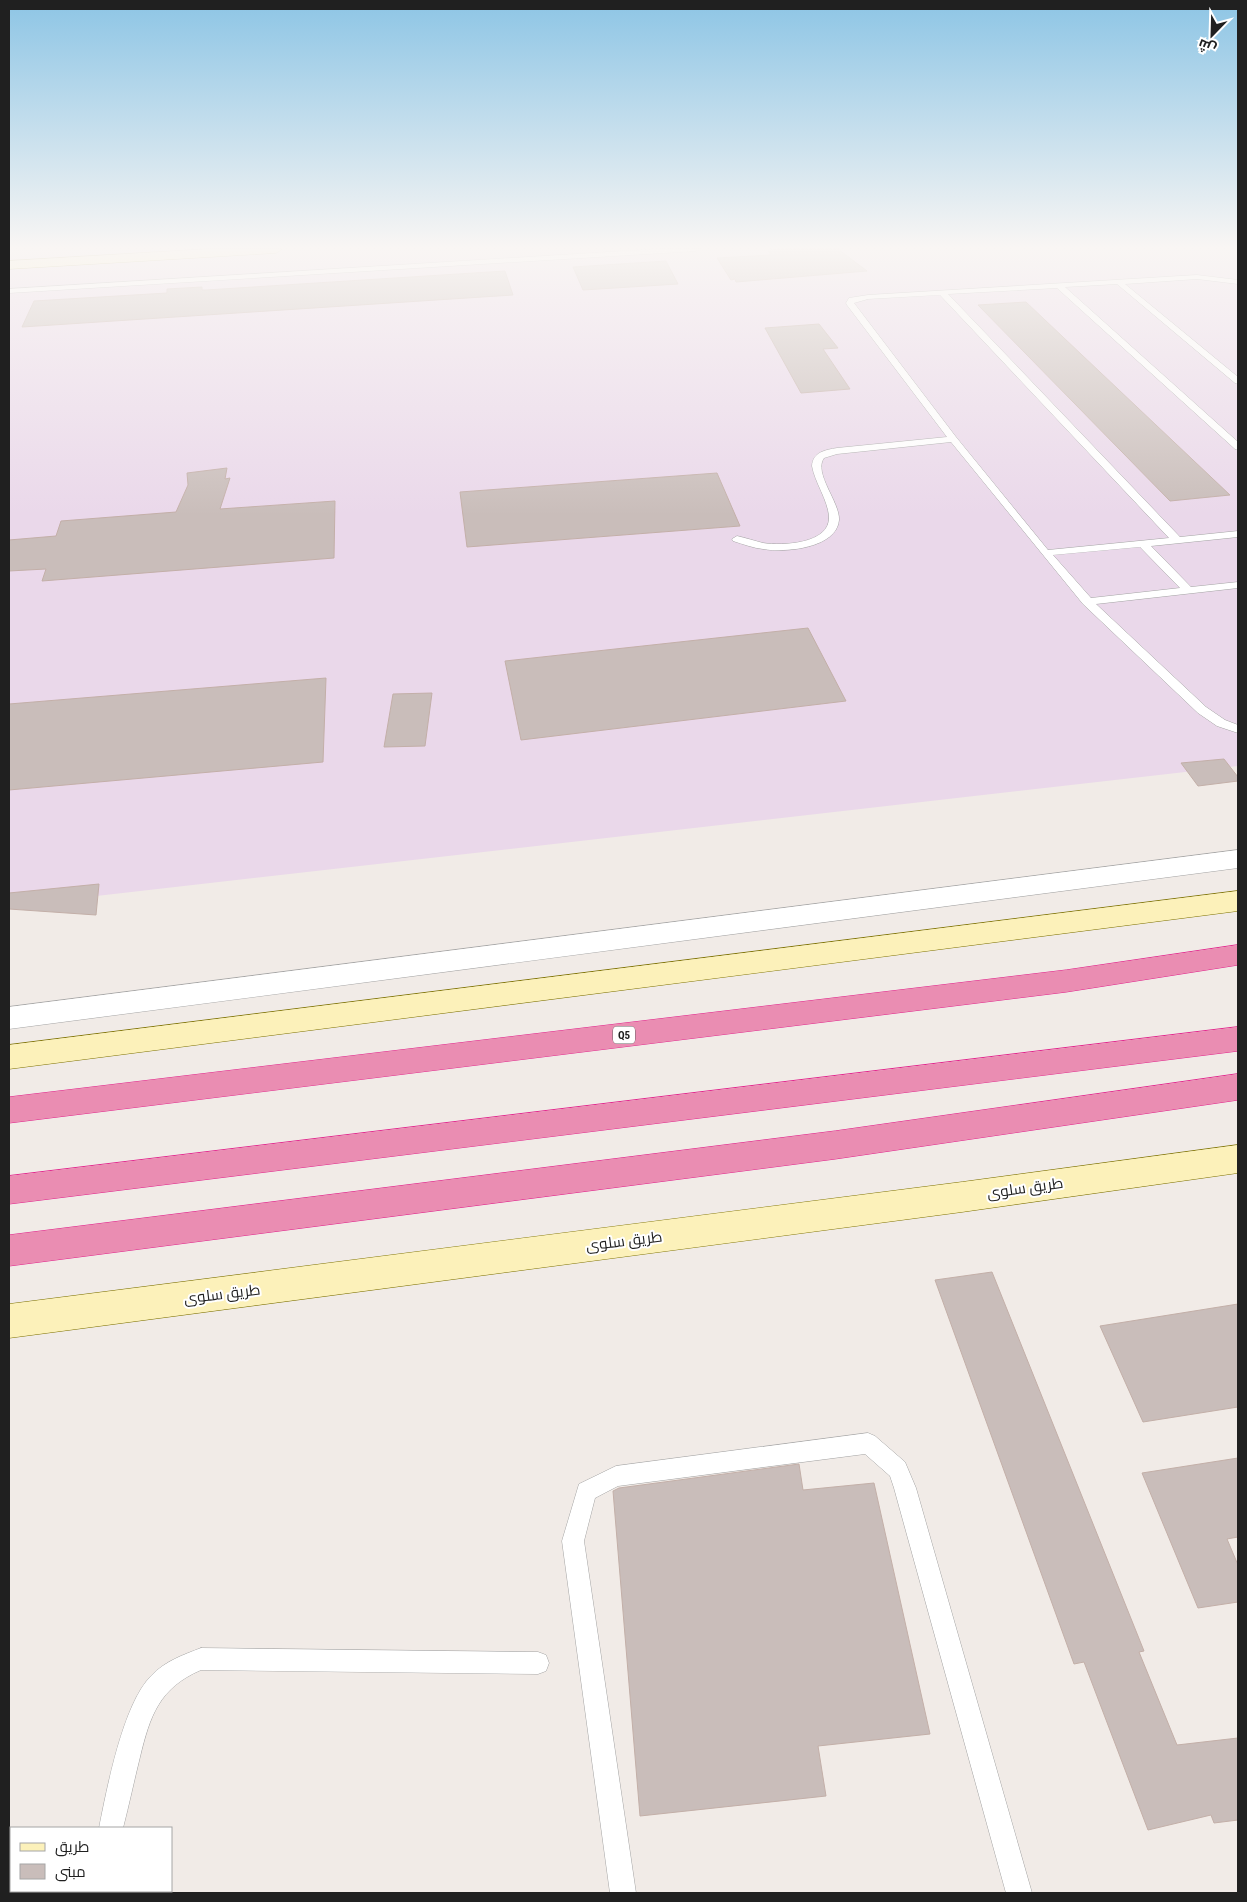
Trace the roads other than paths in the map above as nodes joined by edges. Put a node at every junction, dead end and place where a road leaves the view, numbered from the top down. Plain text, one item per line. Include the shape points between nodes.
1 (876, 338) edge
2 (985, 338) edge
3 (1117, 338) edge
4 (1186, 338) edge
5 (1238, 381) edge
6 (953, 439) junction
7 (1238, 447) edge
8 (1238, 534) edge
9 (736, 539) dead end
10 (1176, 539) junction
11 (1142, 543) junction
12 (1046, 553) junction
13 (1238, 585) edge
14 (1188, 590) junction
15 (1087, 602) junction
16 (1238, 729) edge
17 (1238, 859) edge
18 (1238, 901) edge
19 (1238, 954) edge
20 (9, 1018) edge
21 (1238, 1039) edge
22 (9, 1057) edge
23 (1238, 1087) edge
24 (9, 1110) edge
25 (1238, 1159) edge
26 (9, 1190) edge
27 (9, 1251) edge
28 (9, 1322) edge
29 (538, 1663) dead end
30 (111, 1827) edge
31 (623, 1893) edge
32 (1019, 1893) edge

1 - 6 lane
2 - 10 lane
3 - 7 lane
4 - 5 lane
6 - 9 lane via 821,455 816,466 835,520 824,536 797,546 763,546
6 - 12 lane
8 - 10 lane
10 - 11 lane
11 - 12 lane
11 - 14 lane
12 - 15 lane
13 - 14 lane
14 - 15 lane
15 - 16 lane via 1202,710 1221,723
17 - 20 street
18 - 22 main road
19 - 24 highway, Q5 via 1066,981
21 - 26 highway
23 - 27 highway via 835,1146
25 - 28 main road, طريق سلوى
29 - 30 lane via 201,1659 185,1665 155,1687 144,1704 136,1722
31 - 32 lane via 573,1541 586,1491 616,1476 868,1443 898,1469 903,1481

